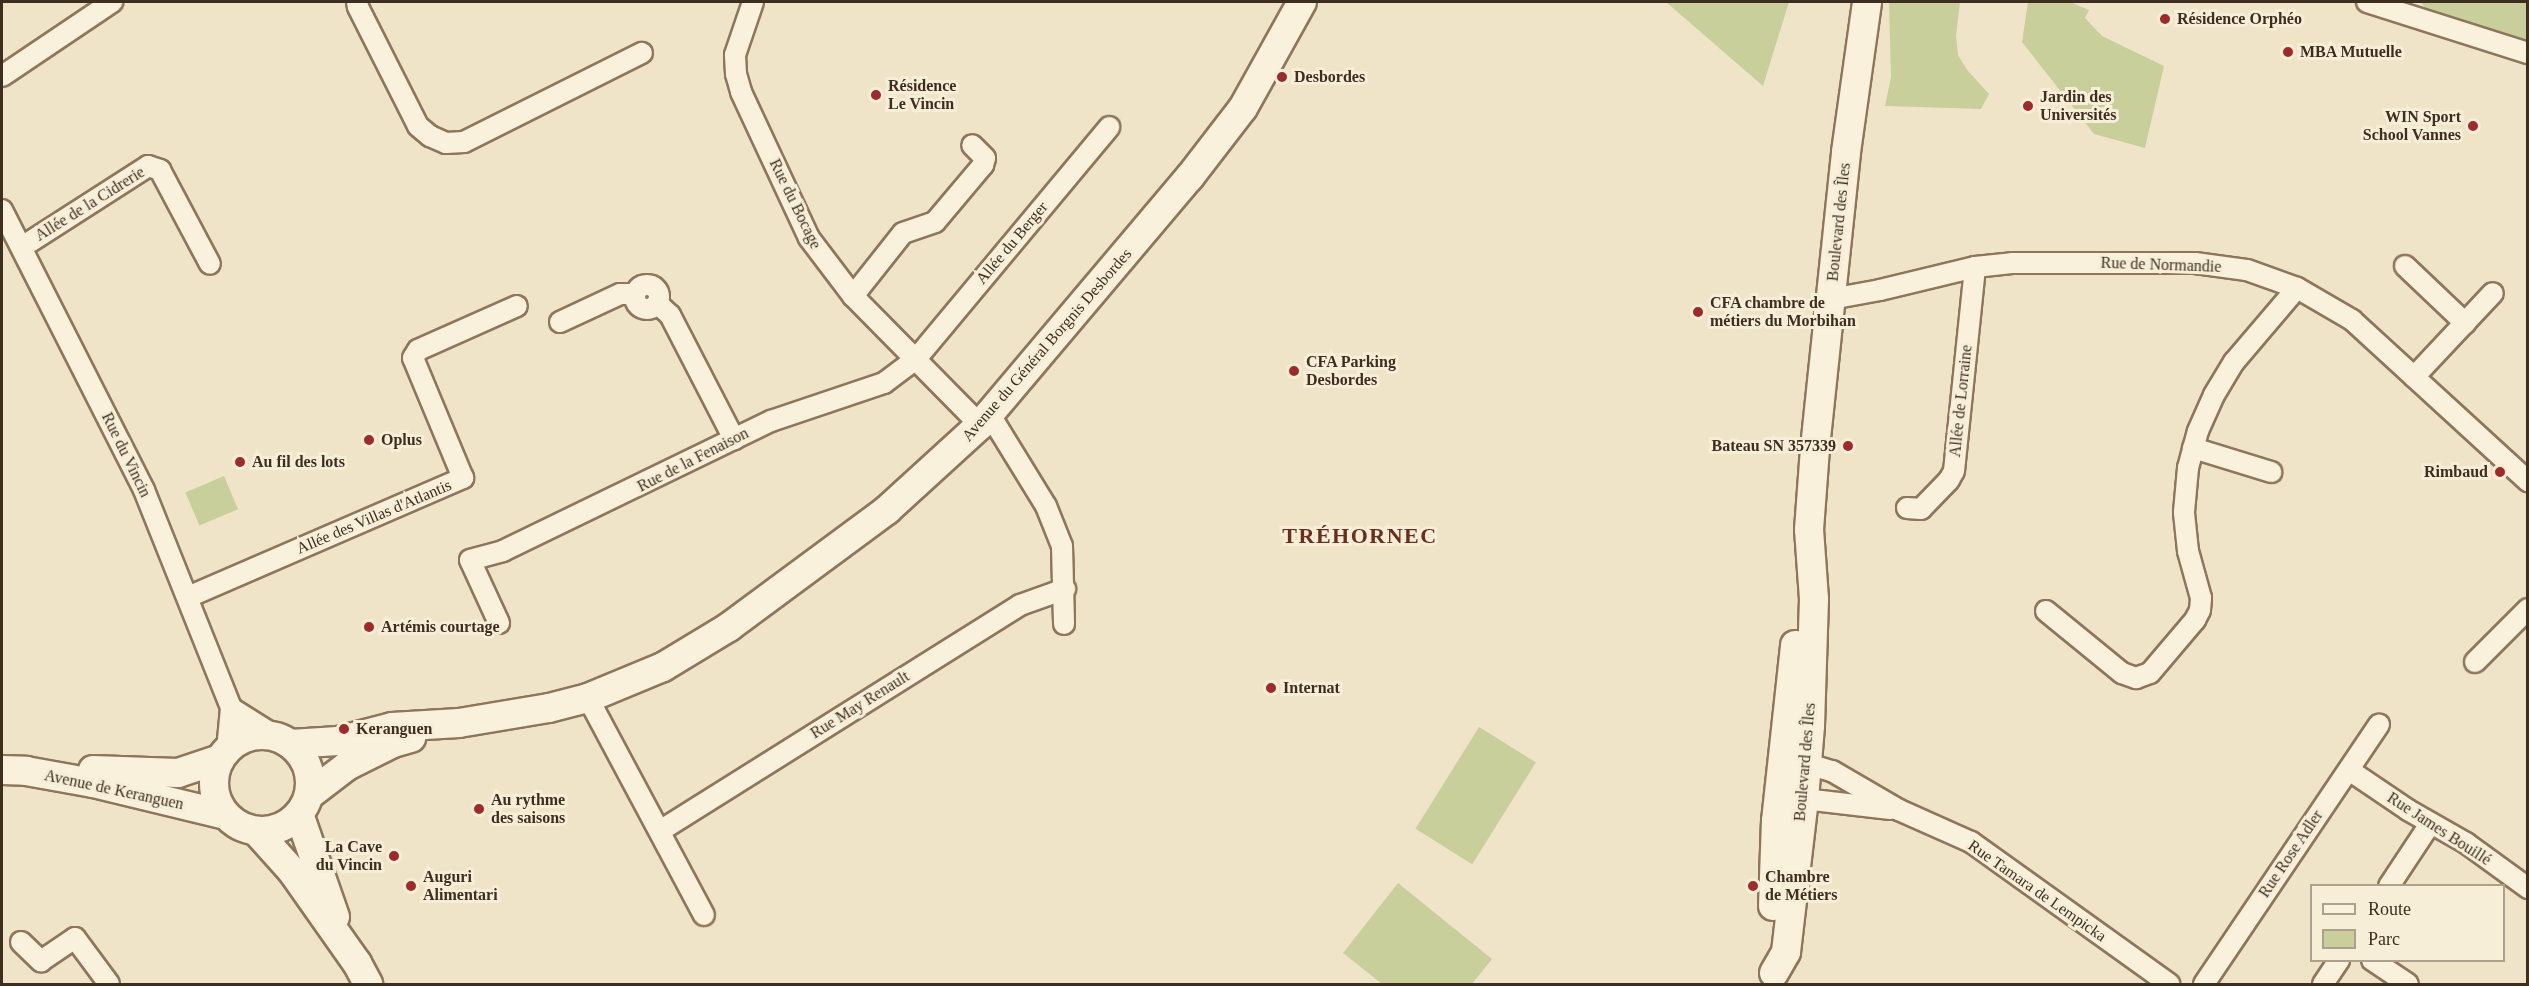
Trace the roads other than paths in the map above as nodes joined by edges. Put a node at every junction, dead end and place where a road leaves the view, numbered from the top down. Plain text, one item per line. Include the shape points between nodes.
1 (112, 2) edge
2 (357, 2) edge
3 (753, 2) edge
4 (1302, 2) edge
5 (1866, 2) edge
6 (2367, 2) edge
7 (2405, 8) edge
8 (642, 53) dead end
9 (2528, 53) edge
10 (2, 76) edge
11 (1109, 127) dead end
12 (972, 145) dead end
13 (2, 210) edge
14 (22, 247) junction
15 (210, 264) dead end
16 (2405, 266) dead end
17 (1975, 267) junction
18 (2297, 288) junction
19 (2493, 293) dead end
20 (853, 296) junction
21 (1831, 299) junction
22 (517, 306) dead end
23 (560, 322) dead end
24 (2465, 323) junction
25 (916, 359) junction
26 (2414, 377) junction
27 (985, 420) junction
28 (734, 439) junction
29 (2193, 448) junction
30 (2271, 472) dead end
31 (2528, 481) edge
32 (1907, 508) dead end
33 (1065, 589) junction
34 (188, 597) junction
35 (2528, 609) edge
36 (2046, 611) dead end
37 (499, 623) dead end
38 (1064, 624) dead end
39 (2475, 662) dead end
40 (588, 698) junction
41 (231, 708) junction
42 (459, 723) junction
43 (2379, 725) dead end
44 (284, 741) junction
45 (224, 754) junction
46 (2, 757) edge
47 (2, 770) edge
48 (2349, 770) junction
49 (1793, 776) junction
50 (304, 805) junction
51 (1899, 810) junction
52 (225, 815) junction
53 (2430, 824) junction
54 (660, 831) junction
55 (257, 832) junction
56 (2390, 884) edge
57 (2528, 888) edge
58 (704, 915) dead end
59 (21, 942) dead end
60 (344, 944) junction
61 (2338, 962) edge
62 (2375, 962) edge
63 (1774, 979) edge
64 (109, 984) edge
65 (368, 984) edge
66 (2169, 984) edge
67 (2204, 984) edge
68 (2323, 984) edge
69 (2408, 984) edge

1 - 10 street
2 - 8 street via 418,126 446,143 464,142
3 - 20 street, Rue du Bocage via 735,55 741,92 809,238
4 - 27 main road, Avenue du Général Borgnis Desbordes via 1244,108
5 - 21 main road, Boulevard des Îles
6 - 7 street
7 - 9 street
11 - 25 street, Allée du Berger
12 - 20 street via 985,158 983,165 935,222 903,233
13 - 14 street, Rue du Vincin
14 - 15 street, Allée de la Cidrerie via 148,166 160,170
14 - 34 street, Rue du Vincin via 144,490
16 - 24 street
17 - 18 street, Rue de Normandie via 2012,263 2195,263 2247,270
17 - 21 street, Rue de Normandie
17 - 32 street, Allée de Lorraine via 1954,471 1921,509
18 - 26 street, Rue de Normandie via 2352,320
18 - 29 street via 2234,362 2210,404
19 - 24 street
20 - 25 street, Rue du Bocage
21 - 49 main road, Boulevard des Îles via 1809,548 1798,612
22 - 34 street, Allée des Villas d'Atlantis via 418,350 412,357 463,478
23 - 28 street via 620,294 635,294 642,308 649,309 657,303 670,315
24 - 26 street
25 - 27 street, Rue du Bocage
25 - 28 street, Rue de la Fenaison via 875,387 771,421
26 - 31 street, Rue de Normandie
27 - 33 street, Rue du Bocage via 1046,506 1062,546
27 - 40 main road, Avenue du Général Borgnis Desbordes via 887,510 729,627 663,667
28 - 37 street, Rue de la Fenaison via 503,551 467,554
29 - 30 street
29 - 36 street via 2184,512 2187,551 2201,598 2200,610 2150,673 2136,678 2122,673
33 - 38 street, Rue du Bocage
33 - 54 street, Rue May Renault via 1020,605
34 - 41 street, Rue du Vincin
35 - 39 street
40 - 42 main road, Avenue du Général Borgnis Desbordes
40 - 54 street
41 - 44 street
41 - 45 street, Rue du Vincin
42 - 44 main road, Avenue du Général Borgnis Desbordes via 392,727 338,741
42 - 50 main road, Avenue du Général Borgnis Desbordes via 393,743 347,765
43 - 48 street, Rue Rose Adler
44 - 45 main road via 262,735 247,737
44 - 50 main road via 301,754 308,766
45 - 46 main road, Avenue de Keranguen via 178,773 97,771
45 - 52 main road via 215,773 214,788
47 - 52 main road, Avenue de Keranguen via 93,783
48 - 53 street, Rue James Bouillé
48 - 67 street, Rue Rose Adler
49 - 51 street, Rue Tamara de Lempicka
49 - 51 street, Rue Tamara de Lempicka via 1832,771
49 - 63 main road, Boulevard des Îles via 1771,929
50 - 55 main road via 287,825
50 - 60 main road
51 - 66 street, Rue Tamara de Lempicka via 1971,842
52 - 55 main road
53 - 56 street
53 - 57 street, Rue James Bouillé via 2466,843
54 - 58 street
55 - 60 main road via 292,872
59 - 64 street via 41,961 75,938
60 - 65 main road
61 - 68 street
62 - 69 street

